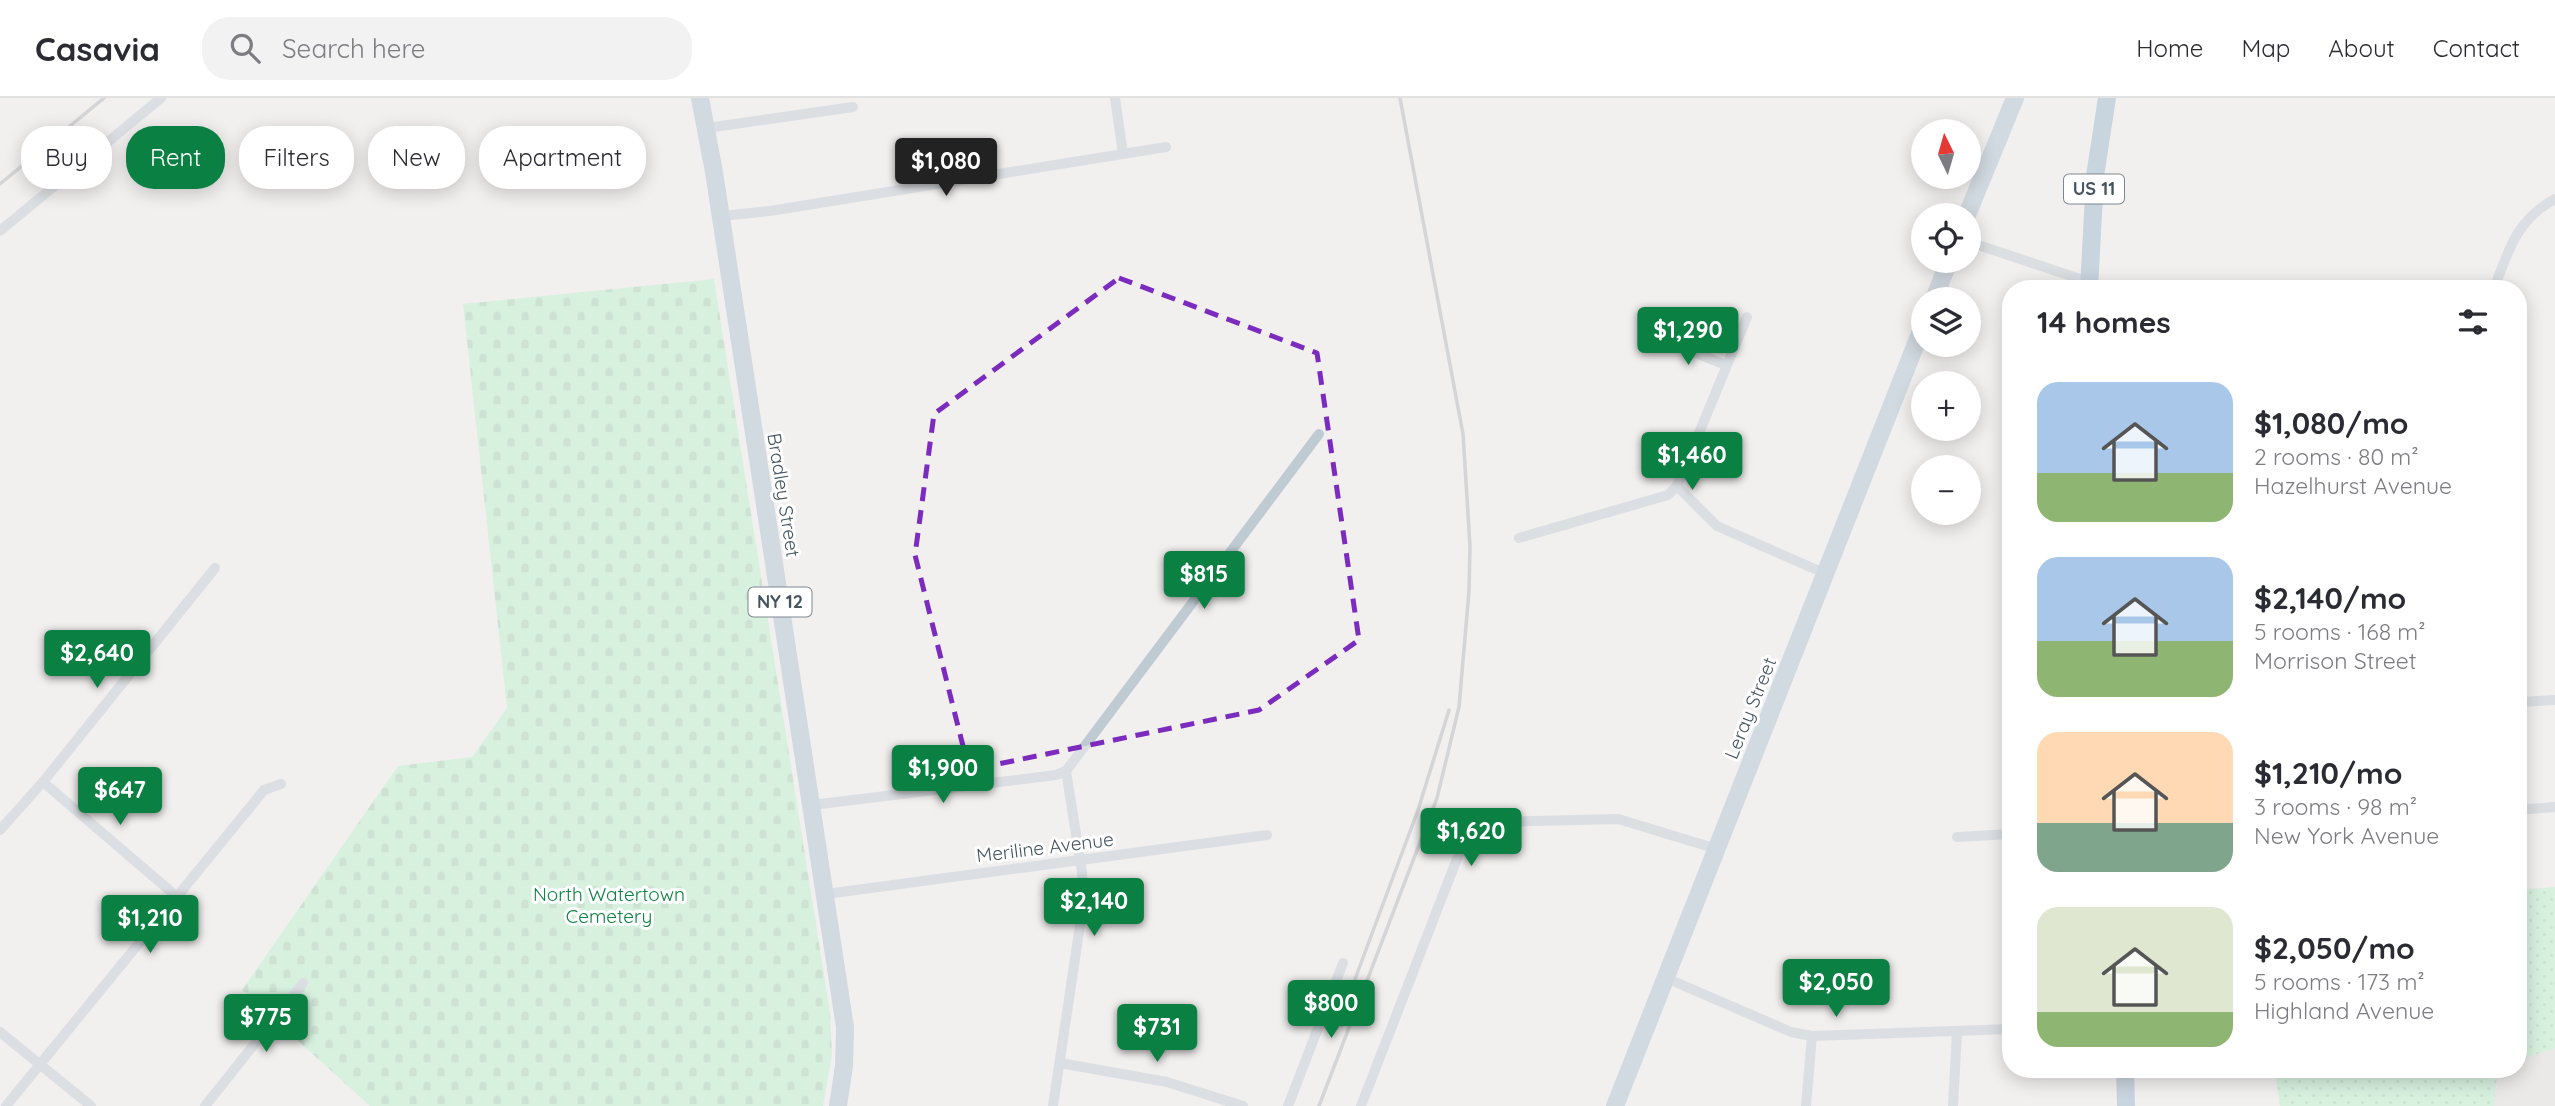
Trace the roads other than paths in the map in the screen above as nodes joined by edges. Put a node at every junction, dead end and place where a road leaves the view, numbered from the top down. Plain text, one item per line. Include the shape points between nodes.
1 (161, 98) edge
2 (700, 98) edge
3 (1115, 98) edge
4 (2015, 98) edge
5 (2107, 98) edge
6 (853, 107) dead end
7 (707, 128) junction
8 (1166, 147) dead end
9 (1124, 154) junction
10 (2555, 199) edge
11 (1972, 203) edge
12 (721, 216) junction
13 (0, 232) edge
14 (1981, 246) edge
15 (2075, 280) edge
16 (2089, 280) edge
17 (2497, 280) edge
18 (1747, 317) dead end
19 (1661, 339) dead end
20 (1911, 357) edge
21 (1727, 365) junction
22 (1319, 434) dead end
23 (1677, 486) junction
24 (1519, 538) dead end
25 (215, 568) dead end
26 (1826, 574) junction
27 (2555, 700) edge
28 (2527, 702) edge
29 (1066, 771) junction
30 (43, 782) junction
31 (281, 784) dead end
32 (812, 805) junction
33 (2555, 807) edge
34 (2527, 809) edge
35 (0, 830) edge
36 (2002, 834) edge
37 (1267, 835) dead end
38 (1957, 836) dead end
39 (1717, 849) junction
40 (1079, 860) junction
41 (827, 894) junction
42 (176, 896) junction
43 (1343, 963) dead end
44 (1666, 978) junction
45 (303, 983) dead end
46 (2002, 1030) edge
47 (0, 1032) edge
48 (1958, 1032) junction
49 (1812, 1035) junction
50 (39, 1063) junction
51 (1060, 1063) junction
52 (2125, 1078) edge
53 (6, 1106) edge
54 (91, 1106) edge
55 (205, 1106) edge
56 (838, 1106) edge
57 (1053, 1106) edge
58 (1243, 1106) edge
59 (1288, 1106) edge
60 (1361, 1106) edge
61 (1615, 1106) edge
62 (1806, 1106) edge
63 (1953, 1106) edge
64 (2126, 1106) edge

1 - 13 street
2 - 7 main road, Bradley Street / NY 12
3 - 9 street
4 - 11 main road
5 - 16 highway, US 11 via 2095,176
6 - 7 street
7 - 12 main road, Bradley Street / NY 12
8 - 9 street
9 - 12 street
10 - 17 street via 2537,209 2514,234
12 - 32 main road, Bradley Street / NY 12
14 - 15 street
18 - 21 street
19 - 21 street
20 - 26 main road, Leray Street
21 - 23 street
22 - 29 street
23 - 24 street via 1668,495
23 - 26 street via 1717,526
25 - 30 street
26 - 39 main road, Leray Street
27 - 28 street
29 - 32 street
29 - 40 street
30 - 35 street
30 - 42 street
31 - 42 street via 264,790
32 - 41 main road, Bradley Street / NY 12
33 - 34 street
36 - 38 street
37 - 40 street, Meriline Avenue
39 - 44 main road, Leray Street
39 - 60 street via 1618,818 1490,822 1473,831 1460,851
40 - 41 street, Meriline Avenue
40 - 51 street via 1083,905
41 - 56 main road, Bradley Street / NY 12 via 845,1027
42 - 50 street
43 - 59 street
44 - 49 street via 1791,1032
44 - 61 main road, Leray Street
45 - 55 street
46 - 48 street
47 - 50 street
48 - 49 street
48 - 63 street
49 - 62 street
50 - 53 street
50 - 54 street
51 - 57 street
51 - 58 street via 1167,1082
52 - 64 highway

